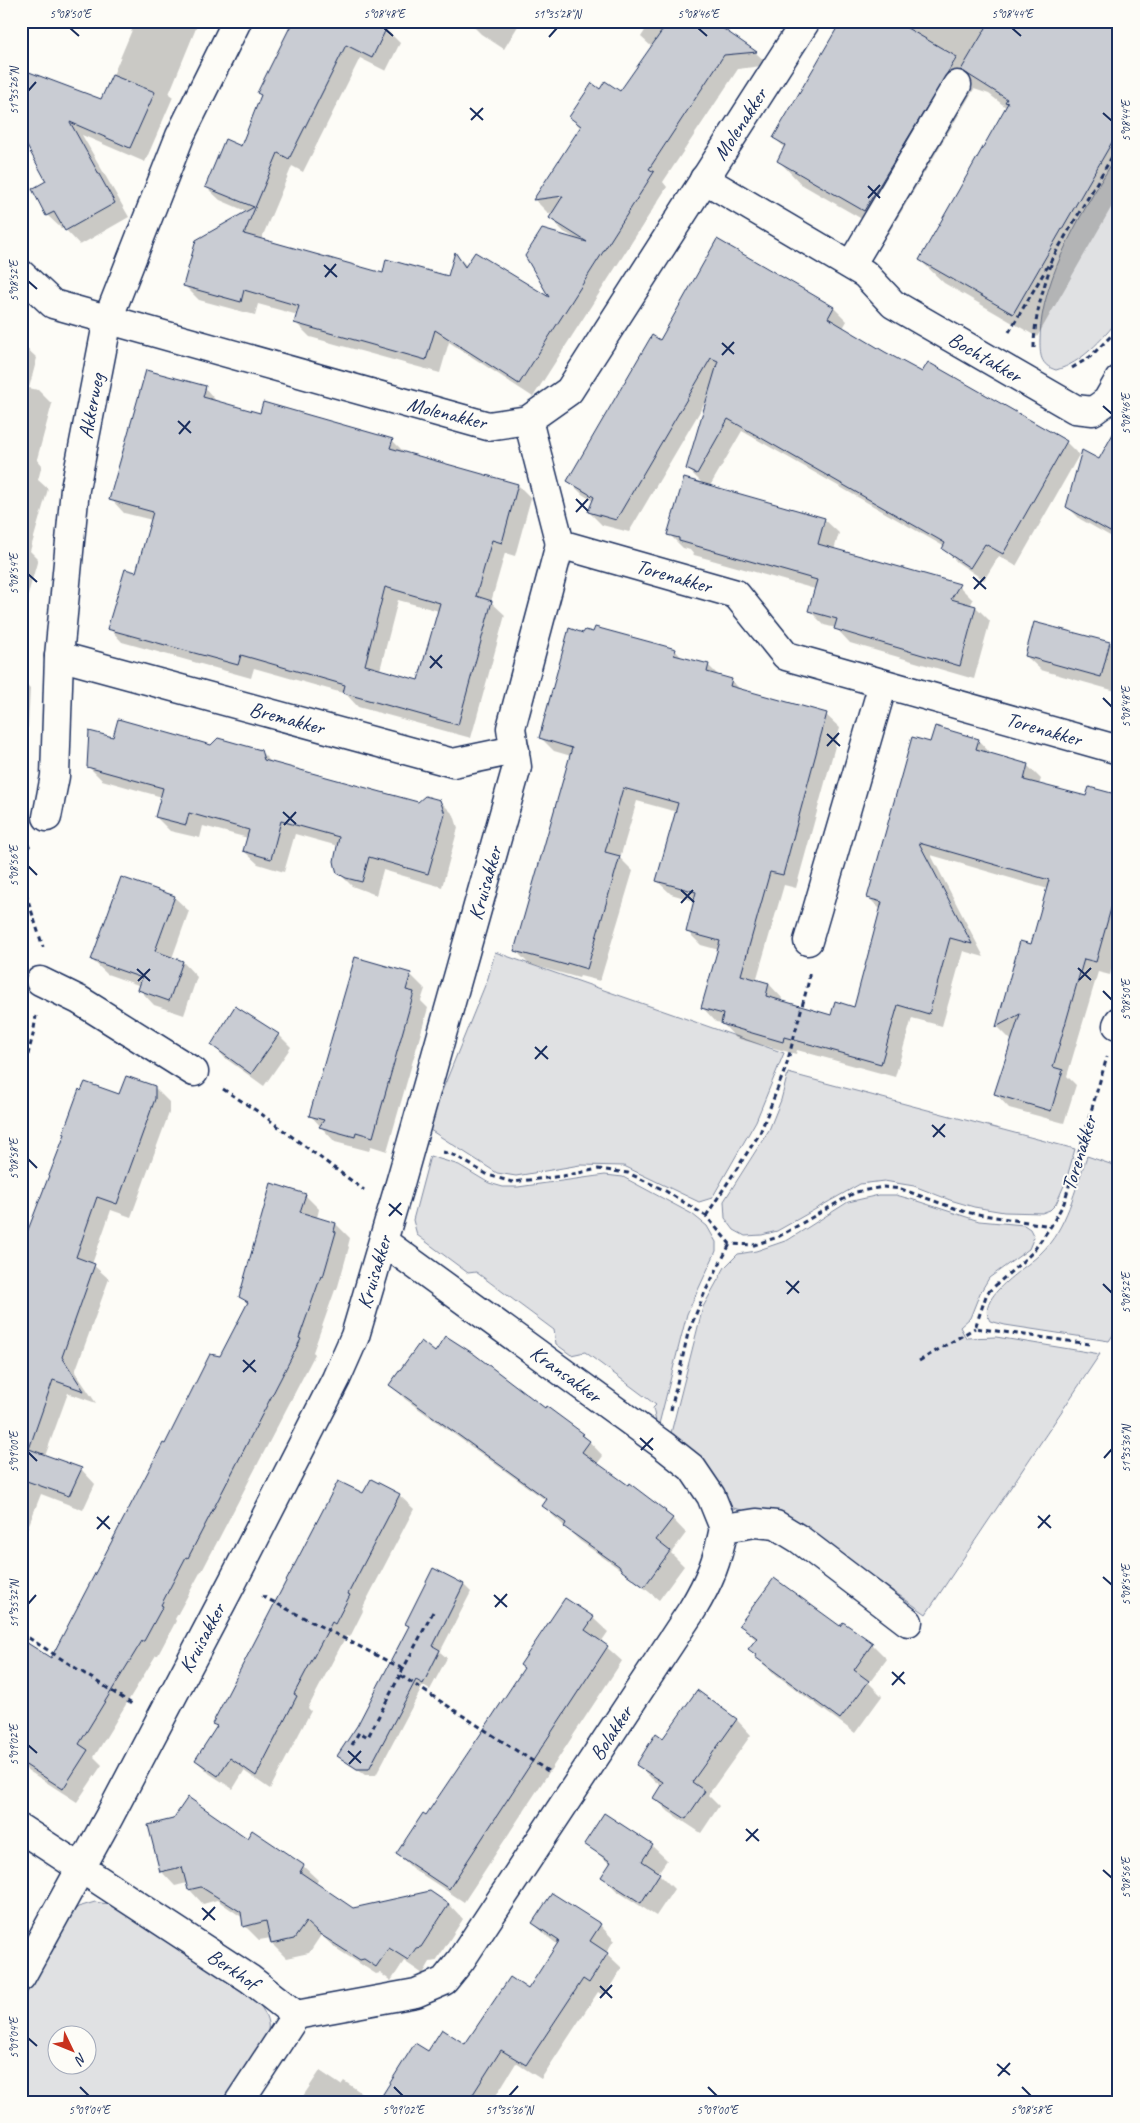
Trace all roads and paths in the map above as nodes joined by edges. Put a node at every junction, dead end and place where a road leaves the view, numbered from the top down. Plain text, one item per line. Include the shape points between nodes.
1 (237, 21) edge
2 (806, 21) edge
3 (957, 85) dead end
4 (1119, 145) edge
5 (704, 179) junction
6 (1056, 252) junction
7 (851, 265) junction
8 (21, 274) edge
9 (108, 319) junction
10 (1119, 328) edge
11 (992, 361) junction
12 (1040, 380) junction
13 (1119, 380) edge
14 (528, 420) junction
15 (560, 544) junction
16 (59, 656) junction
17 (883, 684) junction
18 (515, 750) junction
19 (1119, 750) edge
20 (47, 817) dead end
21 (808, 941) joint
22 (40, 982) dead end
23 (1118, 1023) edge
24 (194, 1072) joint
25 (412, 1141) junction
26 (392, 1210) junction
27 (706, 1216) junction
28 (1051, 1226) junction
29 (384, 1242) junction
30 (730, 1244) junction
31 (975, 1328) junction
32 (1089, 1344) dead end
33 (919, 1361) dead end
34 (663, 1445) junction
35 (724, 1528) junction
36 (233, 1581) junction
37 (433, 1612) dead end
38 (908, 1622) dead end
39 (21, 1633) edge
40 (403, 1669) junction
41 (400, 1675) junction
42 (159, 1718) junction
43 (352, 1745) dead end
44 (575, 1788) junction
45 (21, 1829) edge
46 (81, 1868) junction
47 (21, 1977) edge
48 (296, 2016) junction
49 (238, 2102) edge

1 - 9 street, Akkerweg via 180,136
2 - 5 street, Molenakker
3 - 7 street
4 - 6 path
5 - 7 street, Bochtakker
5 - 14 street, Molenakker via 569,391
6 - 11 path
6 - 12 path via 1042,291 1034,337
7 - 11 street, Bochtakker via 865,274 893,304
8 - 9 street, Molenakker via 53,304
9 - 14 street, Molenakker via 488,426
9 - 16 street, Akkerweg via 75,489
10 - 12 path via 1090,357 1065,372 1050,374
11 - 12 street, Bochtakker
12 - 13 street, Bochtakker via 1075,409 1093,412 1107,401
14 - 15 street
15 - 17 street, Torenakker via 736,594 786,656
15 - 18 street, Kruisakker via 511,728
16 - 18 street, Bremakker via 453,763
16 - 20 street, Akkerweg via 55,776
17 - 19 street, Torenakker
17 - 21 street
18 - 25 street, Kruisakker via 517,766
21 - 27 path via 809,980 786,1067 760,1133
22 - 24 street via 80,1000
23 - 28 path, Torenakker via 1064,1203
24 - 26 path via 260,1113
25 - 26 street, Kruisakker
25 - 27 path via 456,1156 488,1175 512,1182 598,1169 628,1173
26 - 29 street, Kruisakker
27 - 30 path
28 - 30 path via 965,1212 883,1187 856,1192 778,1237 754,1245
28 - 31 path, Torenakker via 1032,1253 987,1293
29 - 34 street, Kransakker
29 - 36 street, Kruisakker via 354,1336 336,1380
30 - 34 path via 688,1333
31 - 32 path
31 - 33 path
34 - 35 street, Kransakker via 692,1468 711,1496
35 - 38 street via 756,1522 776,1525
35 - 44 street, Bolakker via 708,1583
36 - 40 path
36 - 42 street, Kruisakker
37 - 40 path
39 - 42 path via 134,1706
40 - 41 path
41 - 43 path via 368,1737 358,1732
41 - 44 path
42 - 46 street, Kruisakker
44 - 48 street, Bolakker via 461,1960 444,1980 416,1993
45 - 46 street
46 - 47 street, Kruisakker
46 - 48 street, Berkhof via 250,1979
48 - 49 street

